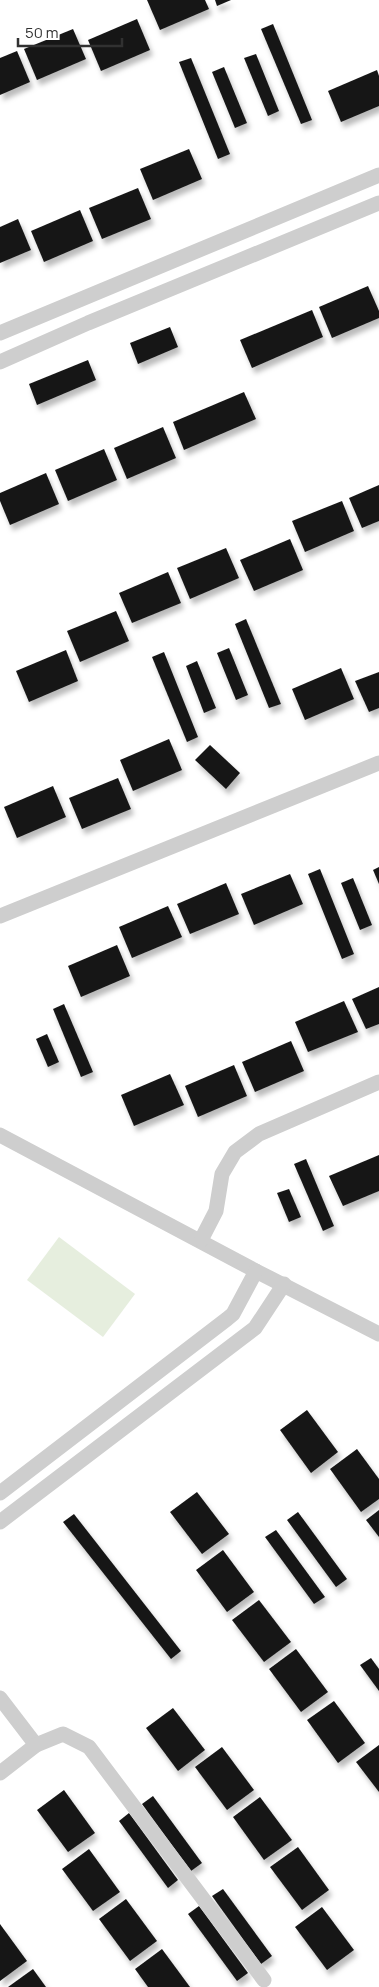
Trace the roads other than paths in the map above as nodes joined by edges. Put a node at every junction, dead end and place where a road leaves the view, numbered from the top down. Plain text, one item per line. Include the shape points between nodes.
1 (379, 175) edge
2 (379, 203) edge
3 (0, 333) edge
4 (0, 362) edge
5 (379, 763) edge
6 (0, 916) edge
7 (379, 1082) edge
8 (0, 1135) edge
9 (201, 1240) junction
10 (256, 1271) junction
11 (284, 1284) junction
12 (379, 1334) edge
13 (0, 1493) edge
14 (0, 1522) edge
15 (0, 1698) edge
16 (36, 1745) junction
17 (0, 1773) edge
18 (264, 1980) dead end

1 - 3 street
2 - 4 street
5 - 6 street
7 - 9 street via 259,1134 235,1152 222,1174 216,1211
8 - 9 street
9 - 10 street
10 - 11 street
10 - 13 street via 233,1314
11 - 12 street
11 - 14 street via 255,1328
15 - 16 street
16 - 17 street
16 - 18 street via 62,1734 89,1747

